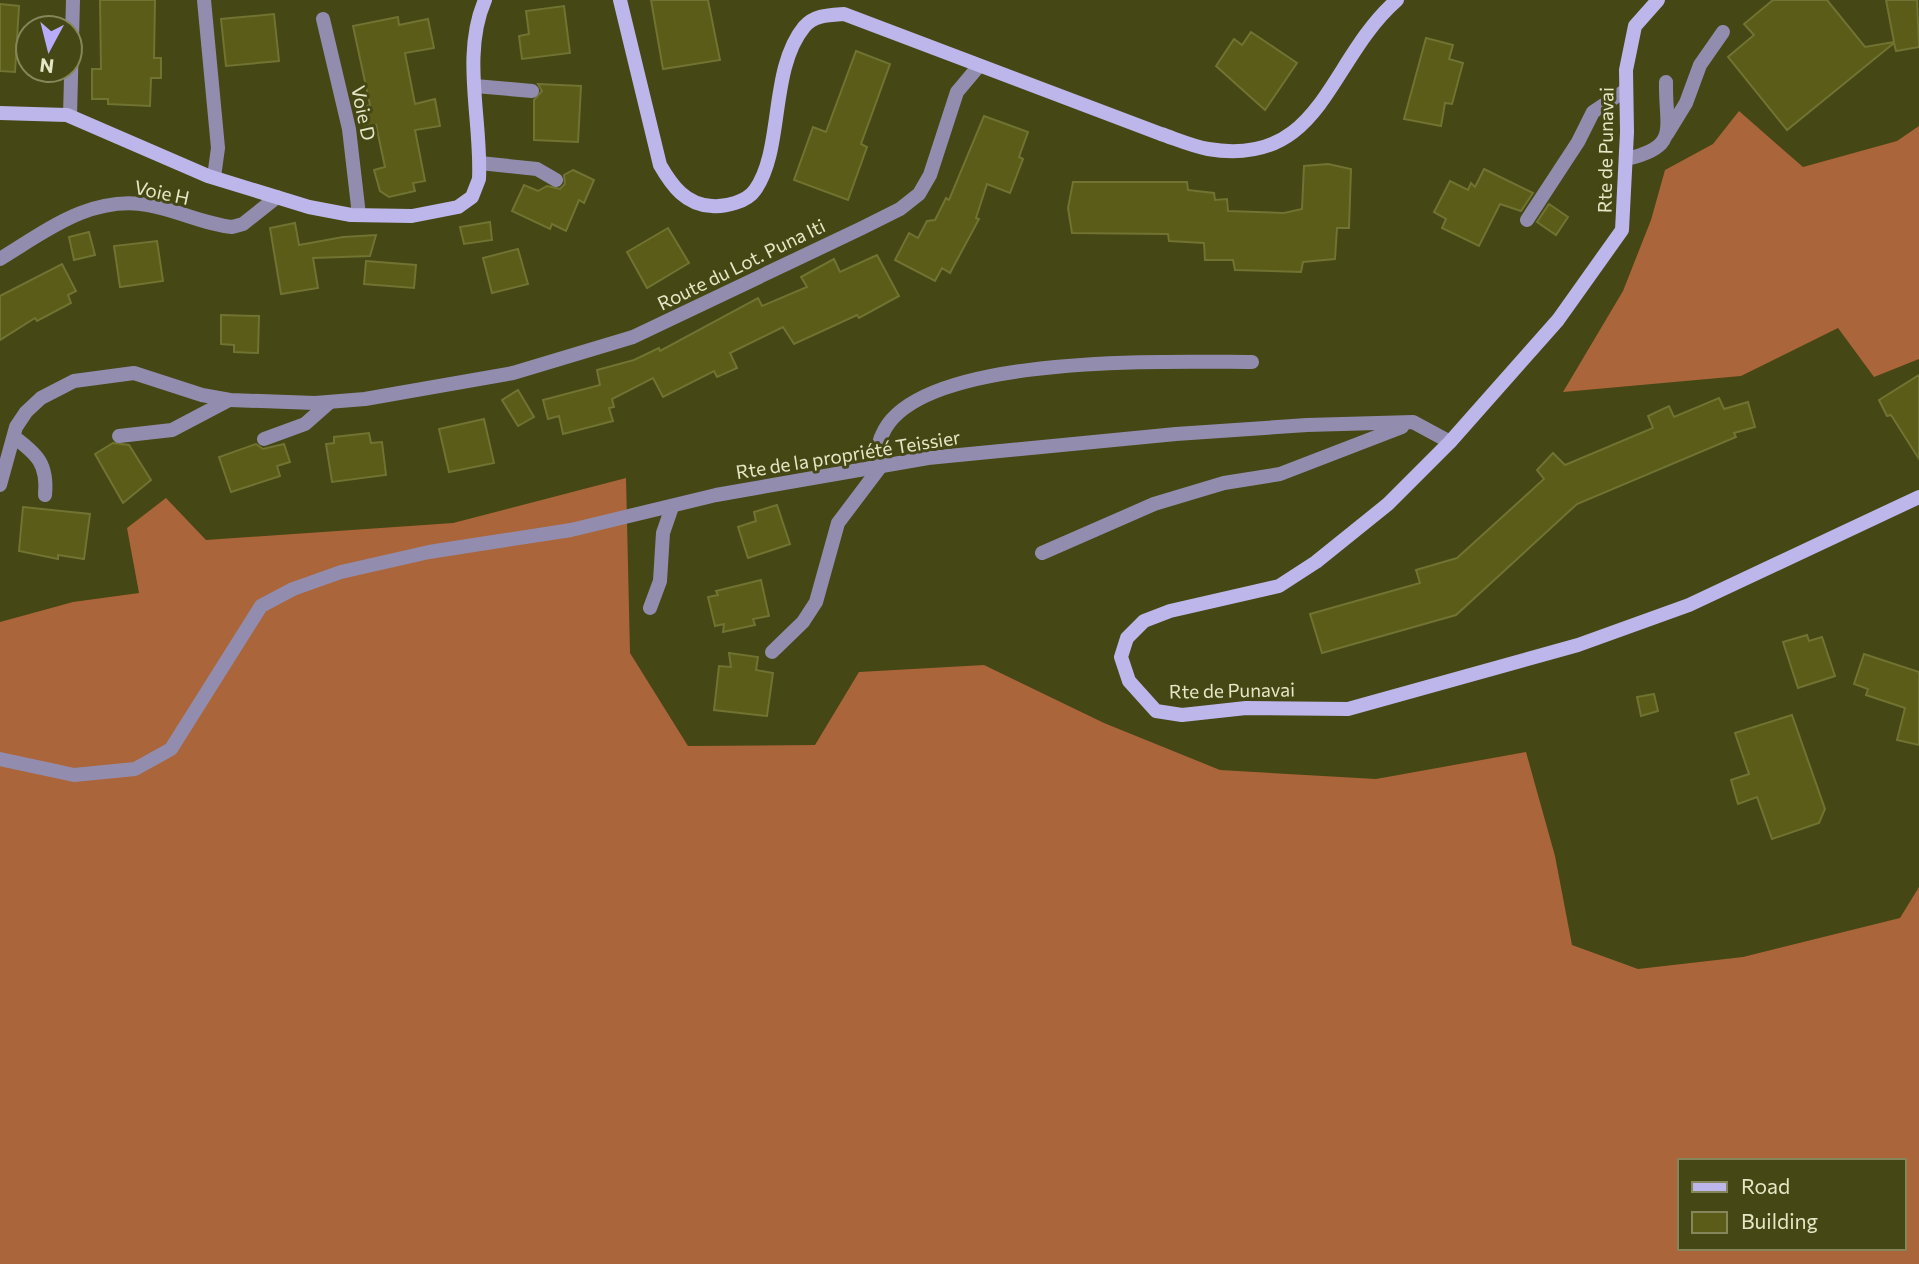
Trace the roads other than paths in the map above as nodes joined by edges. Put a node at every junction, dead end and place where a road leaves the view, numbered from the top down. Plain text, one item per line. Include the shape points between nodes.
1 (73, 0) edge
2 (204, 0) edge
3 (485, 0) edge
4 (620, 0) edge
5 (1397, 0) edge
6 (1658, 0) edge
7 (323, 19) dead end
8 (1723, 32) dead end
9 (978, 67) junction
10 (1666, 82) dead end
11 (475, 86) junction
12 (1626, 90) junction
13 (532, 91) dead end
14 (0, 113) edge
15 (70, 116) junction
16 (1667, 134) junction
17 (1626, 159) junction
18 (480, 163) junction
19 (214, 177) junction
20 (556, 180) dead end
21 (277, 197) junction
22 (359, 215) junction
23 (1527, 220) dead end
24 (0, 259) edge
25 (1252, 362) dead end
26 (229, 400) junction
27 (330, 402) junction
28 (1413, 422) junction
29 (119, 436) dead end
30 (13, 437) junction
31 (264, 439) dead end
32 (1450, 442) junction
33 (881, 466) junction
34 (0, 485) edge
35 (45, 495) dead end
36 (1919, 496) edge
37 (672, 507) junction
38 (1042, 553) dead end
39 (650, 608) dead end
40 (772, 652) dead end
41 (0, 760) edge

1 - 15 street
2 - 19 street via 218,148
3 - 11 main road via 477,29
4 - 9 main road via 660,165 672,185 703,206 732,204 754,192 769,152 785,70 805,27 816,18 844,14
5 - 9 main road via 1375,19 1303,128 1276,145 1247,151 1207,149
6 - 12 main road, Rte de Punavai via 1635,26
7 - 22 street, Voie D via 349,129
8 - 16 street via 1700,65 1686,103
9 - 27 street, Route du Lot. Puna Iti via 957,92 930,175 919,194 900,209 610,346 513,373
10 - 16 street
11 - 13 street
11 - 18 main road
12 - 17 main road, Rte de Punavai
12 - 23 street via 1593,112
14 - 15 main road
15 - 19 main road
16 - 17 street via 1650,154
17 - 32 main road, Rte de Punavai via 1622,230 1558,320
18 - 20 street via 537,169
18 - 22 main road via 472,197 458,207 412,216
19 - 21 main road
21 - 22 main road
21 - 24 street, Voie H via 243,224 232,227 149,205 95,206
25 - 33 street via 1128,362 1035,369 971,380 942,389 897,414 880,438
26 - 27 street, Route du Lot. Puna Iti
26 - 29 street via 172,430
26 - 30 street, Route du Lot. Puna Iti via 134,373 107,374 74,381 41,398 26,412
27 - 31 street via 305,424
28 - 32 street
28 - 33 street, Rte de la propriété Teissier via 1236,429
28 - 38 street via 1280,474 1224,483 1154,503
30 - 34 street, Route du Lot. Puna Iti
30 - 35 street via 44,466
32 - 36 main road, Rte de Punavai via 1381,511 1279,586 1144,621 1126,638 1121,657 1129,681 1156,710 1182,715 1246,708 1348,709 1578,645 1689,605
33 - 37 street, Rte de la propriété Teissier
33 - 40 street via 838,523 817,602
37 - 39 street via 663,533 660,581
37 - 41 street, Rte de la propriété Teissier via 571,530 429,552 293,589 261,606 183,732 163,755 135,769 74,775

